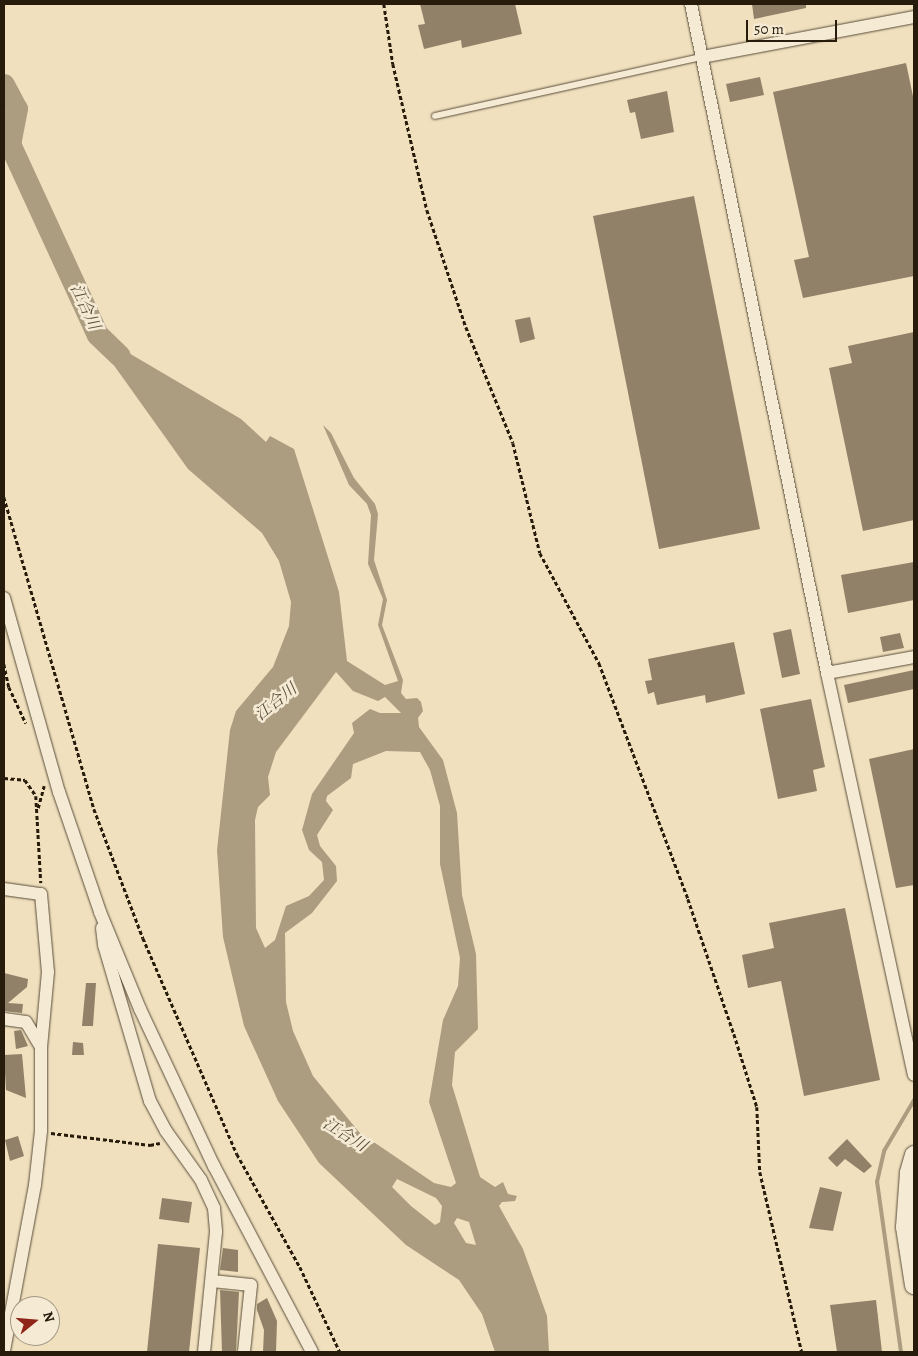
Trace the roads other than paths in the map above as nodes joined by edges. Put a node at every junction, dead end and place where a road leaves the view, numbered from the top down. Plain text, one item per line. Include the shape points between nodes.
1 (691, 4) edge
2 (914, 17) edge
3 (702, 57) junction
4 (435, 116) dead end
5 (4, 598) edge
6 (914, 657) edge
7 (827, 673) junction
8 (4, 889) edge
9 (100, 912) junction
10 (4, 1019) edge
11 (41, 1047) junction
12 (913, 1074) edge
13 (914, 1155) edge
14 (212, 1281) junction
15 (914, 1285) edge
16 (4, 1351) edge
17 (204, 1352) edge
18 (244, 1352) edge
19 (312, 1352) edge

1 - 3 street
2 - 3 street
3 - 4 lane
3 - 7 street
5 - 9 street via 59,792
6 - 7 street
7 - 12 street
8 - 11 street via 42,894 48,972
9 - 14 street via 104,945 150,1101 166,1131 201,1180 214,1208 216,1232
9 - 19 street via 140,1009 214,1166
10 - 11 street via 26,1022
11 - 16 street via 41,1132 32,1204
13 - 15 street via 909,1173 905,1227
14 - 17 street
14 - 18 street via 251,1285

